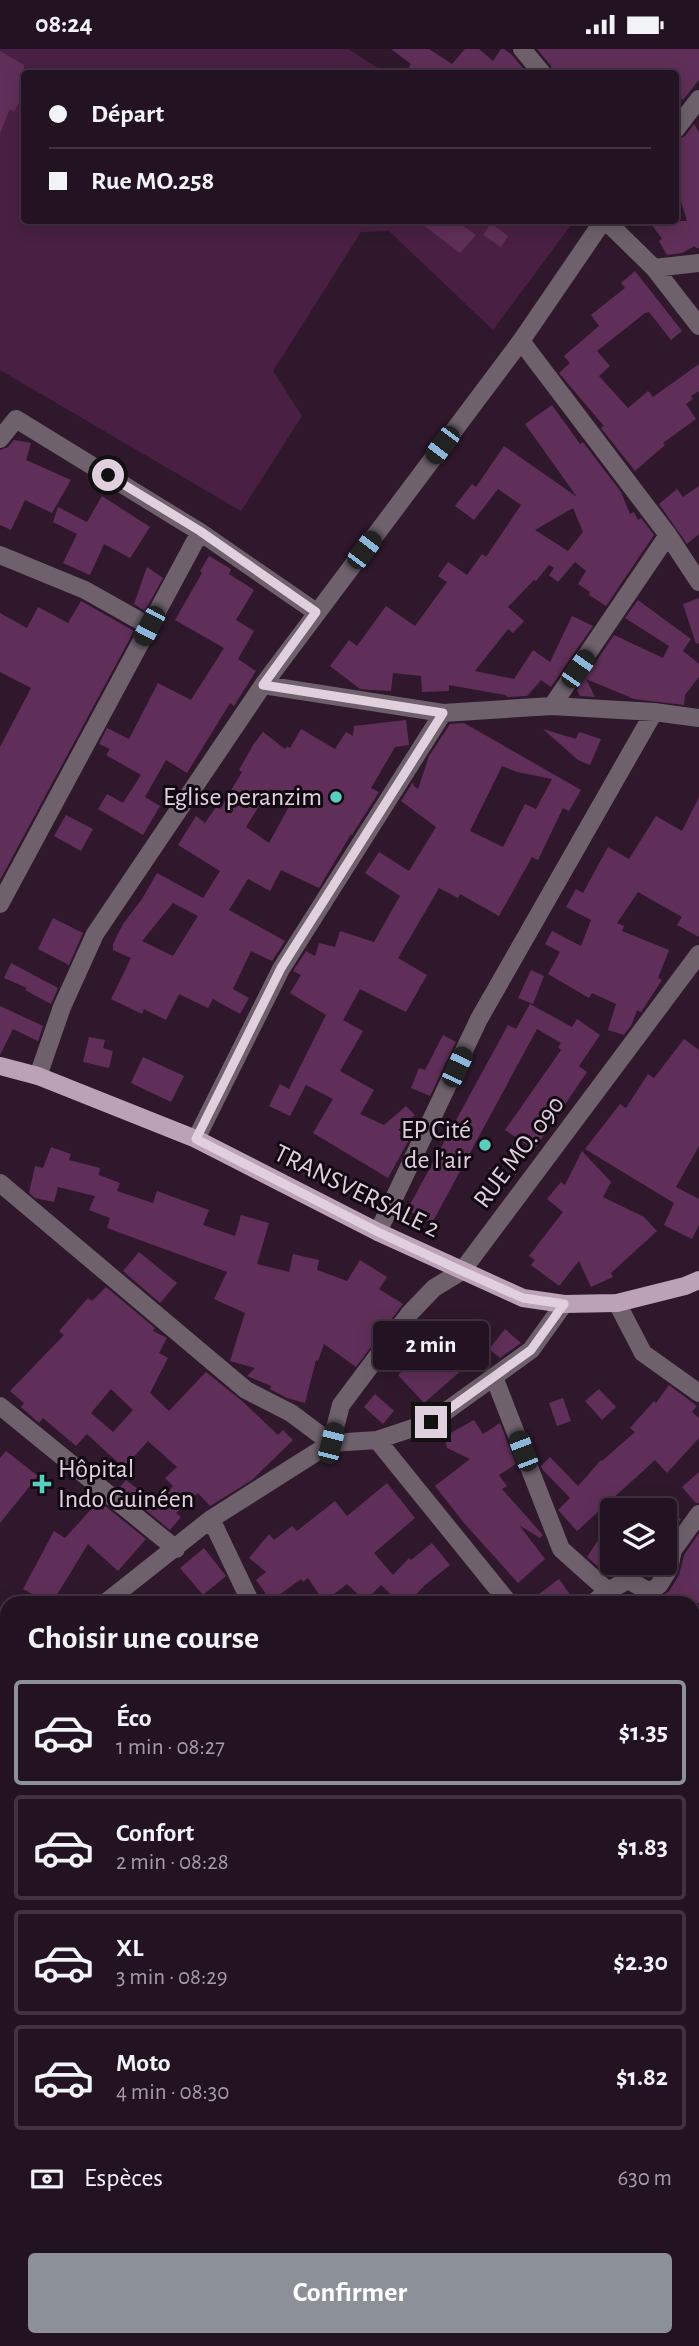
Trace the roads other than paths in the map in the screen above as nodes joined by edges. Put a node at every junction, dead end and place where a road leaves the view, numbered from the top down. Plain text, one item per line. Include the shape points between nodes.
1 (522, 49) edge
2 (540, 70) edge
3 (699, 99) edge
4 (679, 125) edge
5 (603, 224) edge
6 (608, 224) edge
7 (699, 263) edge
8 (654, 268) junction
9 (699, 326) edge
10 (521, 341) junction
11 (0, 439) edge
12 (200, 531) junction
13 (668, 535) junction
14 (0, 555) edge
15 (699, 582) edge
16 (316, 612) junction
17 (149, 626) junction
18 (263, 685) junction
19 (552, 706) junction
20 (654, 712) junction
21 (443, 713) junction
22 (699, 718) edge
23 (0, 904) edge
24 (699, 954) edge
25 (2, 1069) edge
26 (38, 1076) junction
27 (196, 1139) junction
28 (0, 1184) edge
29 (378, 1232) junction
30 (462, 1271) junction
31 (699, 1280) edge
32 (617, 1303) junction
33 (564, 1304) junction
34 (494, 1377) junction
35 (699, 1392) edge
36 (0, 1406) edge
37 (377, 1440) junction
38 (331, 1443) junction
39 (699, 1514) edge
40 (211, 1519) junction
41 (176, 1549) junction
42 (608, 1591) junction
43 (114, 1596) edge
44 (248, 1596) edge
45 (502, 1596) edge
46 (602, 1596) edge

1 - 2 street
3 - 4 street
5 - 10 street
6 - 8 street
7 - 8 street
8 - 9 street
10 - 13 street
10 - 16 street
11 - 12 street via 16,419
12 - 16 street
12 - 17 street
13 - 15 street
13 - 19 street
14 - 17 street via 85,590
16 - 18 street
17 - 23 street
18 - 21 street
18 - 26 street via 95,934
19 - 20 street
19 - 21 street
20 - 22 street
20 - 29 street via 479,1019
21 - 27 street via 281,968
24 - 30 street, RUE MO. 090
25 - 26 main road, TRANSVERSALE 2
26 - 27 main road, TRANSVERSALE 2
27 - 29 main road, TRANSVERSALE 2
28 - 38 street via 246,1390 291,1413
29 - 30 main road, TRANSVERSALE 2
30 - 33 main road, TRANSVERSALE 2 via 523,1298
30 - 38 street, RUE MO. 090 via 434,1288 410,1313 341,1405
31 - 32 main road, TRANSVERSALE 2
32 - 33 main road, TRANSVERSALE 2
32 - 35 street via 643,1353
33 - 34 street via 531,1350
34 - 37 street via 431,1422
34 - 42 street via 561,1549
36 - 41 street
37 - 38 street
37 - 45 street
38 - 40 street
39 - 42 street via 673,1550 669,1569 650,1592 628,1580
40 - 41 street
40 - 44 street
41 - 43 street
42 - 46 street

